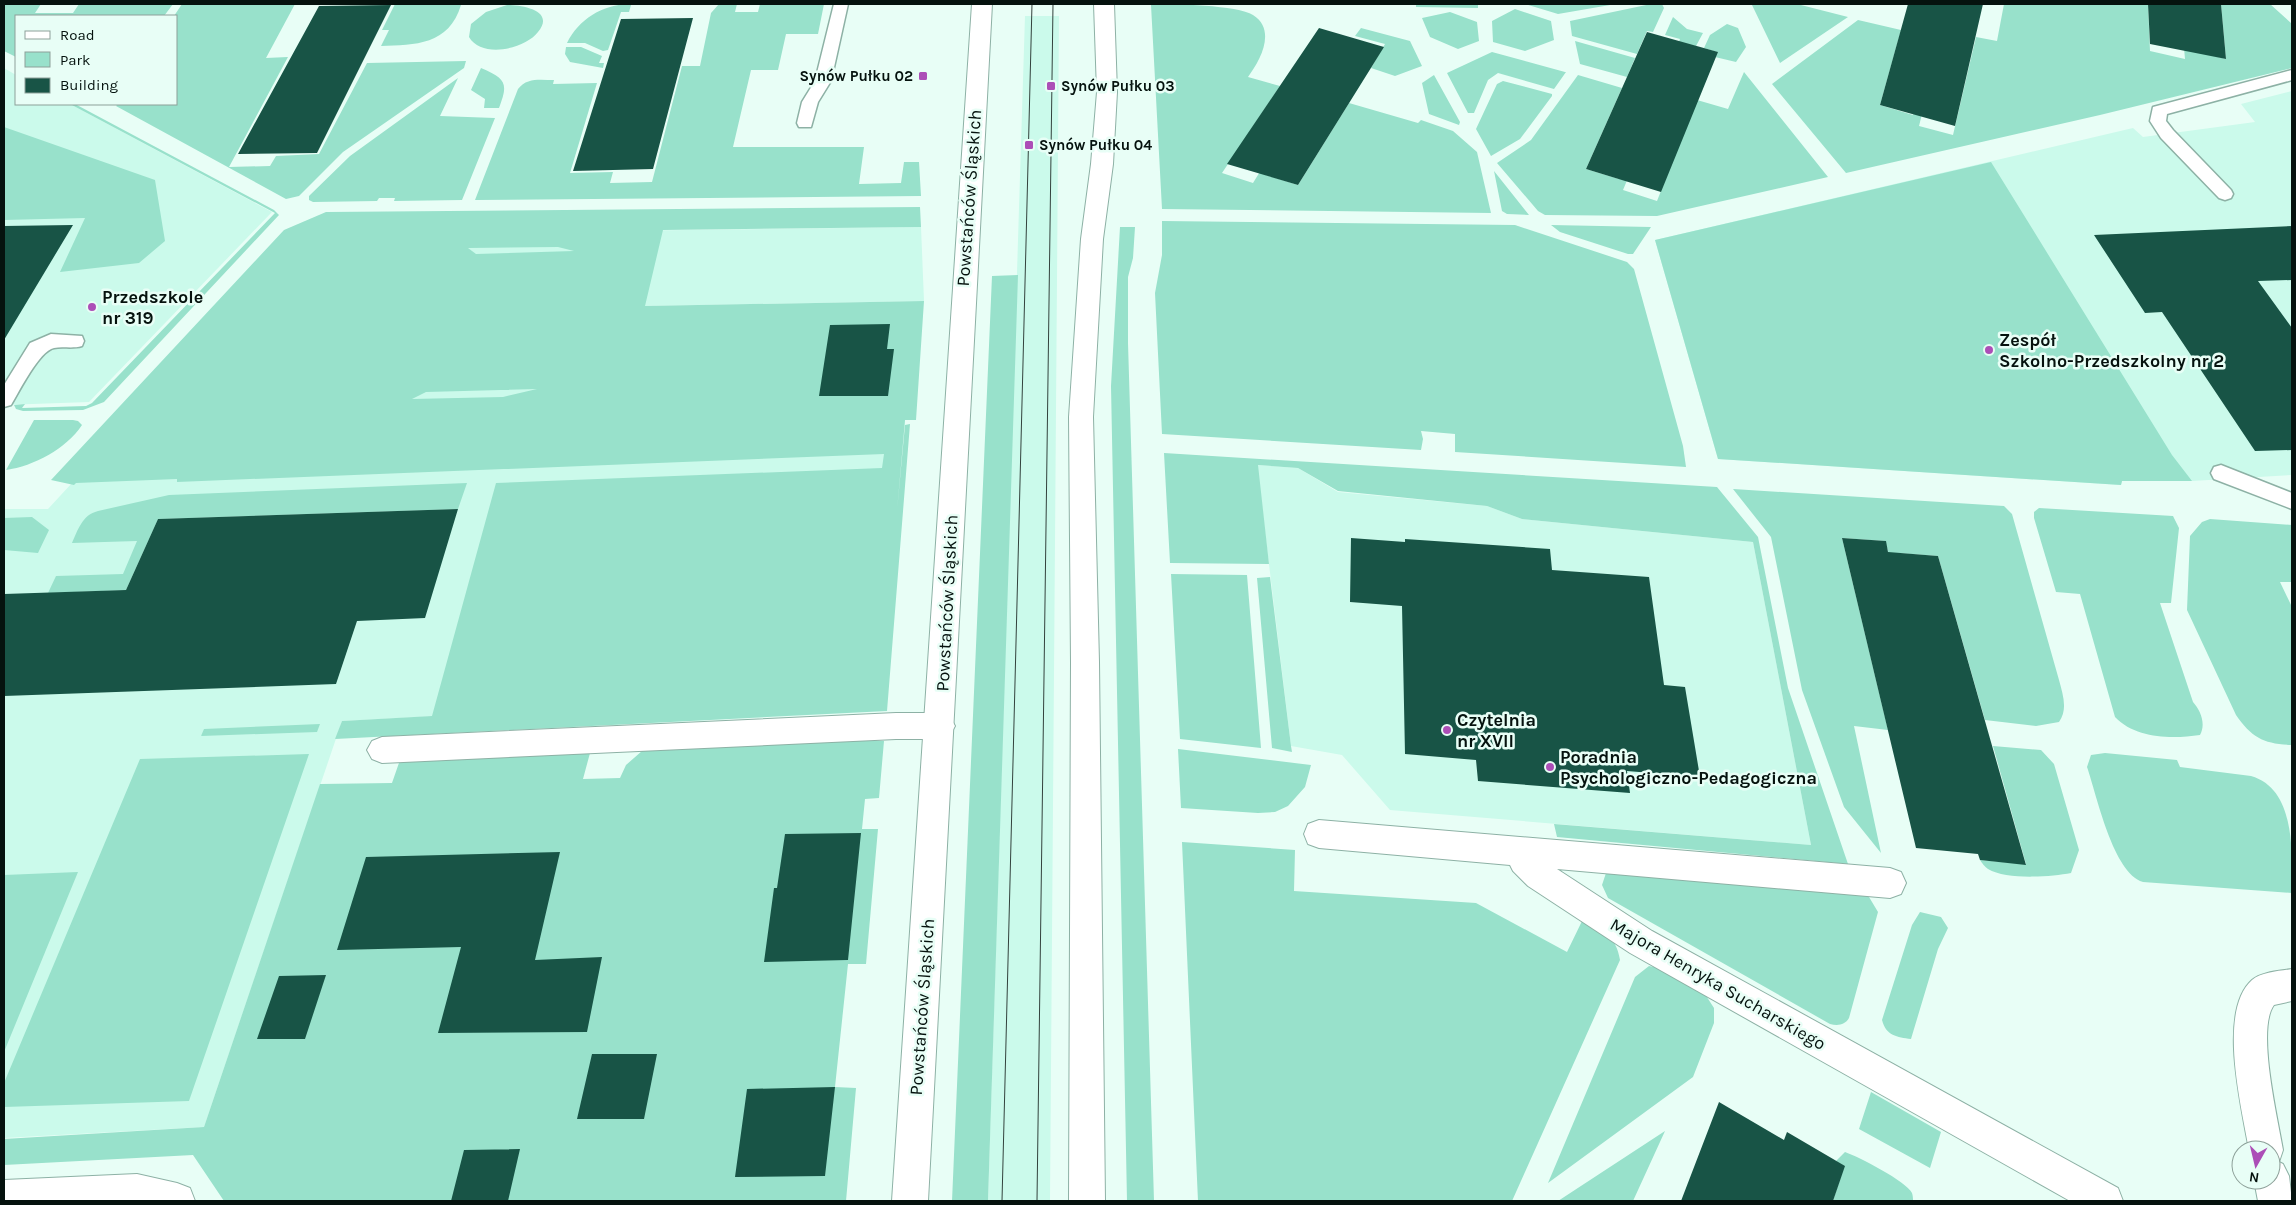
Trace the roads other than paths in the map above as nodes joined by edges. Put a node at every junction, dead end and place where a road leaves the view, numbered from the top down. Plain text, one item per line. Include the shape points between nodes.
1 (841, 4) edge
2 (982, 4) edge
3 (1104, 4) edge
4 (2292, 75) edge
5 (805, 123) dead end
6 (2225, 194) dead end
7 (75, 341) dead end
8 (4, 400) edge
9 (2221, 473) dead end
10 (2292, 501) edge
11 (940, 726) junction
12 (382, 750) dead end
13 (1319, 834) dead end
14 (1520, 851) junction
15 (1890, 883) dead end
16 (2292, 985) edge
17 (2264, 1140) edge
18 (4, 1198) edge
19 (177, 1201) edge
20 (910, 1201) edge
21 (1087, 1201) edge
22 (2105, 1201) edge

1 - 5 lane via 823,81 810,102
2 - 11 main road, Powstańców Śląskich
3 - 21 main road via 1107,92 1092,239 1081,417
4 - 6 lane via 2159,111 2158,121 2167,134
7 - 8 lane via 51,341 37,348
9 - 10 lane
11 - 12 main road
11 - 20 main road, Powstańców Śląskich
13 - 14 main road
14 - 15 main road
14 - 22 main road, Majora Henryka Sucharskiego via 1534,872 1642,942
16 - 17 main road via 2264,991 2252,1007 2253,1074
18 - 19 main road via 137,1192

